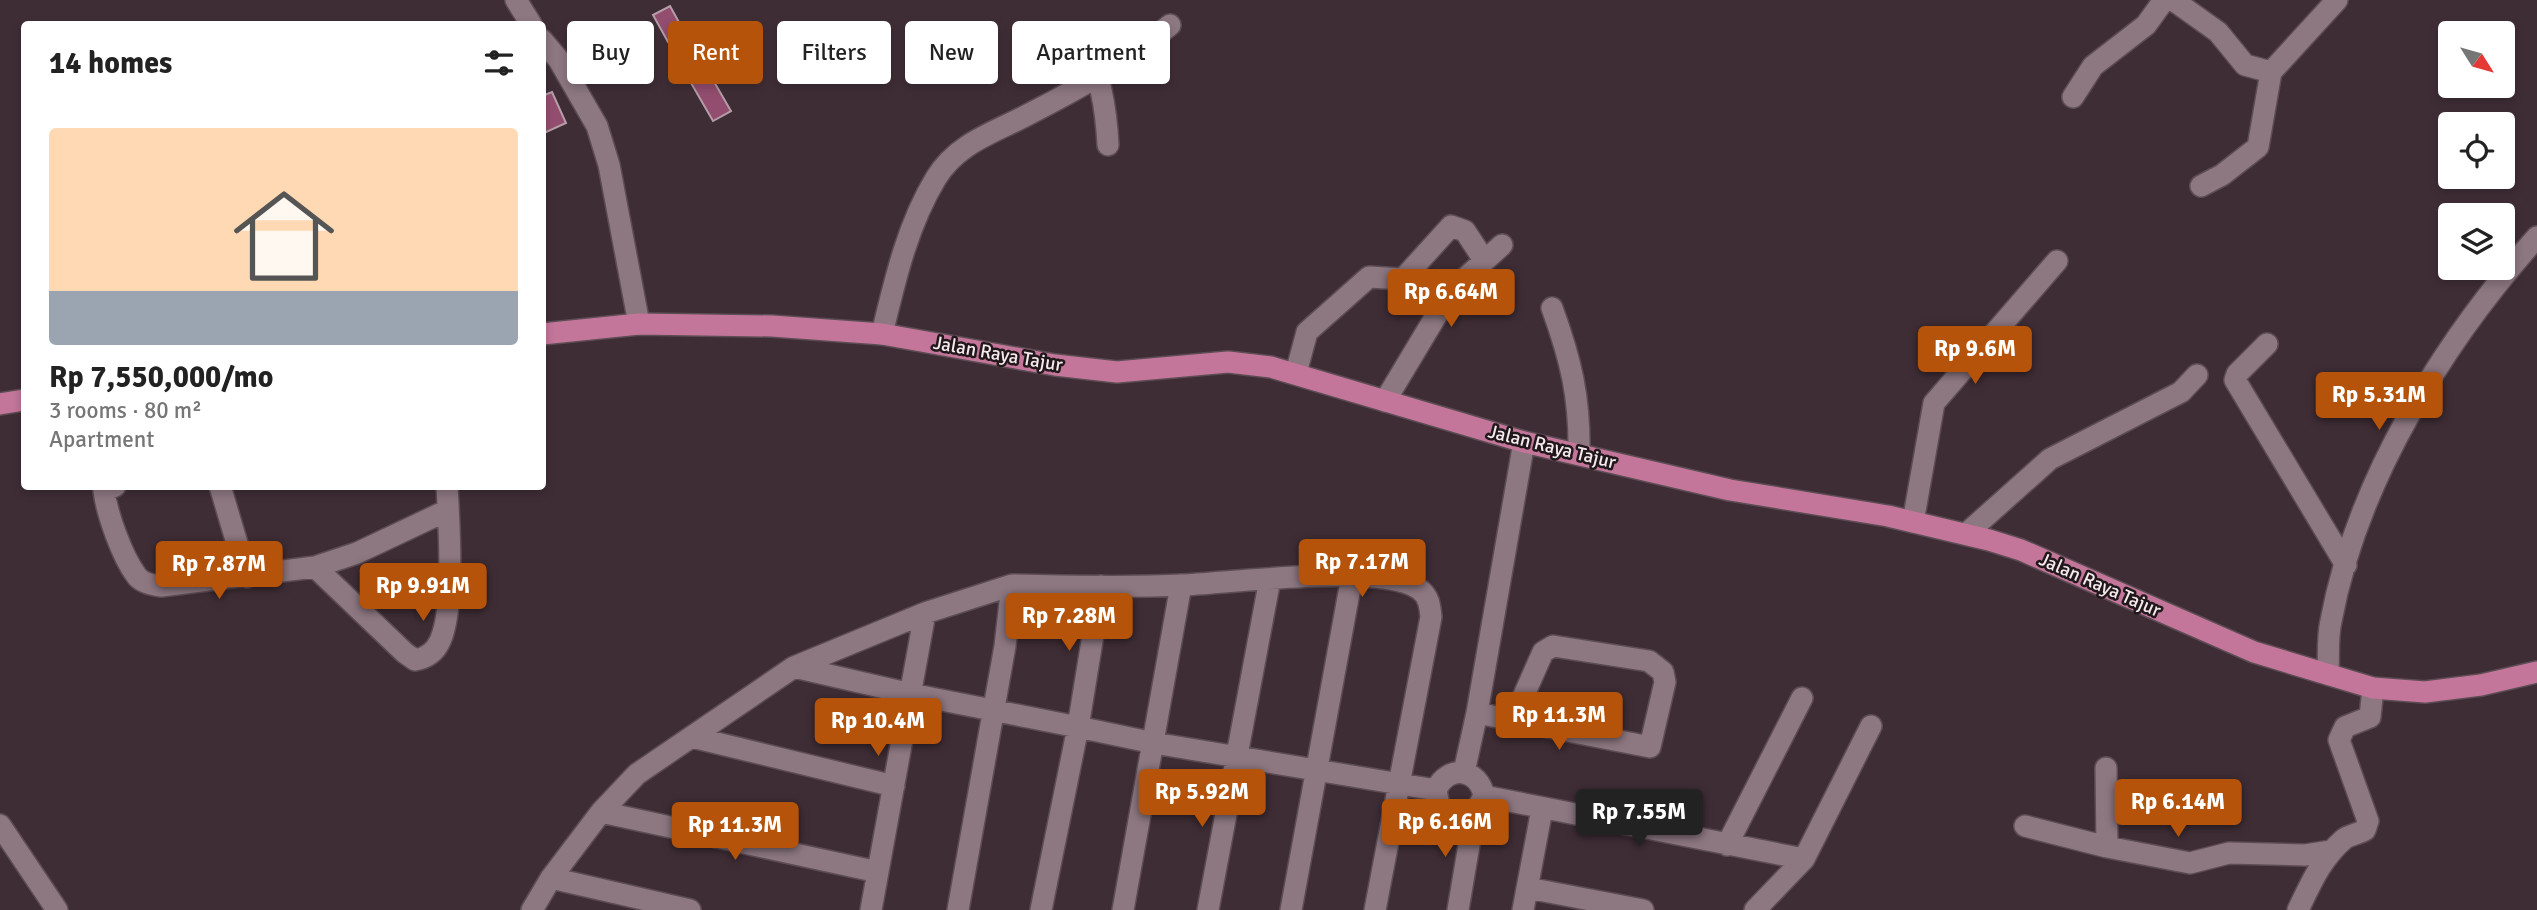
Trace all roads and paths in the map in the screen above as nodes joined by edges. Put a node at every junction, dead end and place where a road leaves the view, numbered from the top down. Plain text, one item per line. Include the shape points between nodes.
1 (516, 0) edge
2 (2164, 0) edge
3 (2174, 0) edge
4 (2337, 0) edge
5 (529, 21) edge
6 (546, 45) edge
7 (2271, 72) junction
8 (1083, 84) edge
9 (1101, 84) edge
10 (2073, 97) dead end
11 (1108, 145) dead end
12 (2201, 187) dead end
13 (2537, 237) edge
14 (1502, 245) dead end
15 (1484, 260) junction
16 (2057, 261) dead end
17 (1552, 308) dead end
18 (639, 324) junction
19 (546, 334) edge
20 (882, 334) junction
21 (2267, 344) dead end
22 (1296, 373) junction
23 (2197, 375) dead end
24 (21, 400) edge
25 (1385, 401) junction
26 (0, 404) edge
27 (1524, 442) junction
28 (1578, 454) junction
29 (108, 490) edge
30 (221, 490) edge
31 (447, 490) edge
32 (448, 510) junction
33 (1913, 522) junction
34 (1966, 534) junction
35 (2346, 565) junction
36 (314, 567) junction
37 (1352, 576) junction
38 (247, 577) junction
39 (1270, 579) junction
40 (1012, 585) junction
41 (1181, 585) junction
42 (1101, 586) junction
43 (925, 613) junction
44 (794, 667) junction
45 (2537, 671) edge
46 (2328, 674) junction
47 (2373, 688) junction
48 (911, 694) junction
49 (1802, 698) dead end
50 (992, 709) junction
51 (1477, 713) junction
52 (1512, 722) junction
53 (1871, 726) dead end
54 (1078, 727) junction
55 (692, 737) junction
56 (1154, 743) junction
57 (1238, 756) junction
58 (2106, 768) dead end
59 (1316, 770) junction
60 (1464, 772) junction
61 (1399, 783) junction
62 (894, 786) junction
63 (1436, 790) junction
64 (1479, 806) junction
65 (1542, 810) junction
66 (601, 812) junction
67 (0, 825) edge
68 (2025, 826) dead end
69 (1727, 845) junction
70 (2107, 847) junction
71 (2331, 851) junction
72 (1804, 859) junction
73 (878, 872) junction
74 (551, 878) junction
75 (1528, 888) junction
76 (57, 910) edge
77 (532, 910) edge
78 (690, 910) edge
79 (871, 910) edge
80 (958, 910) edge
81 (1041, 910) edge
82 (1123, 910) edge
83 (1208, 910) edge
84 (1290, 910) edge
85 (1375, 910) edge
86 (1458, 910) edge
87 (1523, 910) edge
88 (1643, 910) edge
89 (1755, 910) edge
90 (2298, 910) edge

1 - 5 street
2 - 10 street via 2146,25 2093,66
3 - 7 street via 2218,32 2245,65
4 - 7 street
6 - 18 street via 597,127
7 - 12 street via 2258,147
8 - 20 street via 988,131 961,150 937,177 905,242
9 - 11 street
13 - 35 street via 2445,354 2363,510
14 - 15 street
15 - 22 street via 1465,232 1451,226 1403,279 1369,277 1332,307 1307,332
15 - 25 street via 1451,291
16 - 33 street via 1934,402
17 - 28 street via 1572,362 1580,411
18 - 19 main road, Jalan Raya Tajur
18 - 20 main road, Jalan Raya Tajur
20 - 22 main road, Jalan Raya Tajur via 1117,372 1228,362
21 - 35 street via 2235,380
22 - 25 main road, Jalan Raya Tajur
23 - 34 street via 2181,392 2050,459
24 - 26 main road
25 - 27 main road, Jalan Raya Tajur
27 - 28 main road, Jalan Raya Tajur
27 - 51 street
28 - 33 main road, Jalan Raya Tajur via 1730,490
29 - 38 street via 106,509 137,576 150,585
30 - 38 street
31 - 32 street
32 - 36 street via 357,553
32 - 36 street via 447,607 440,640 424,658 415,660 405,653
33 - 34 main road, Jalan Raya Tajur
34 - 46 main road, Jalan Raya Tajur via 2021,550 2254,652
35 - 46 street via 2330,623
36 - 38 street
37 - 39 street
37 - 59 street
37 - 61 street via 1409,585 1430,601 1432,617
39 - 41 street
39 - 57 street
40 - 42 street
40 - 43 street
40 - 50 street
41 - 42 street
41 - 56 street
42 - 54 street
43 - 44 street
43 - 48 street
44 - 48 street
44 - 55 street
45 - 47 main road, Jalan Raya Tajur via 2481,685 2424,692
46 - 47 main road, Jalan Raya Tajur
47 - 71 street via 2370,717 2345,727 2339,740 2368,821 2365,830
48 - 50 street
48 - 62 street
49 - 69 street
50 - 54 street
50 - 80 street
51 - 52 street
51 - 60 street
52 - 52 street via 1543,652 1553,646 1649,661 1663,672 1665,682 1650,747
53 - 72 street
54 - 56 street
54 - 81 street
55 - 62 street
55 - 66 street via 637,774
56 - 57 street
56 - 82 street
57 - 59 street
57 - 83 street
58 - 70 street
59 - 61 street
59 - 84 street
60 - 63 street via 1446,775
60 - 64 street via 1478,780
61 - 63 street
61 - 85 street
62 - 73 street
63 - 64 street via 1437,805 1446,816 1460,820
64 - 65 street
64 - 86 street
65 - 69 street
65 - 75 street
66 - 73 street
66 - 74 street
67 - 76 street
68 - 70 street
69 - 72 street
70 - 71 street via 2190,863 2229,853
71 - 90 street
72 - 89 street
73 - 79 street
74 - 77 street
74 - 78 street
75 - 87 street
75 - 88 street

